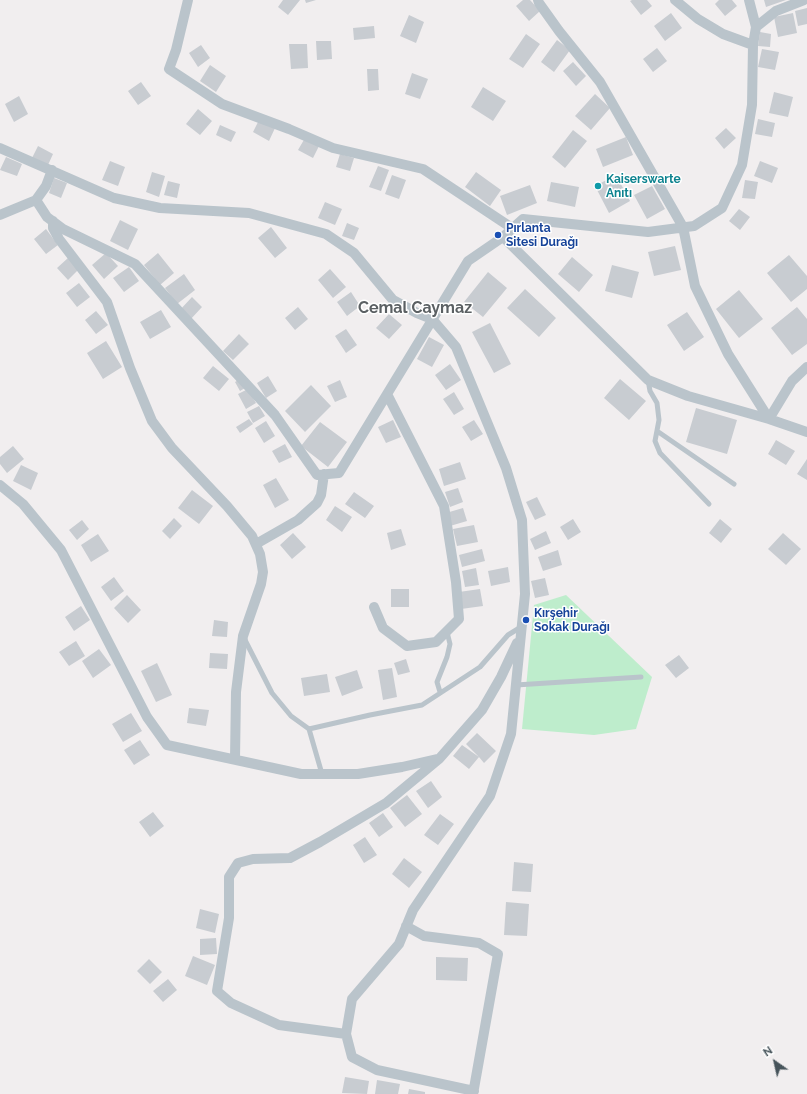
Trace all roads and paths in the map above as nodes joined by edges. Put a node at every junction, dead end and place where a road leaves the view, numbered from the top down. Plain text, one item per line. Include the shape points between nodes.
1 (188, 0) edge
2 (538, 0) edge
3 (675, 0) edge
4 (749, 0) edge
5 (804, 0) edge
6 (756, 27) junction
7 (753, 45) junction
8 (0, 148) edge
9 (52, 170) junction
10 (36, 200) junction
11 (0, 215) edge
12 (53, 222) junction
13 (683, 227) junction
14 (512, 228) junction
15 (503, 237) junction
16 (432, 319) junction
17 (807, 366) edge
18 (648, 380) junction
19 (387, 394) junction
20 (769, 419) junction
21 (657, 431) junction
22 (807, 432) edge
23 (324, 474) junction
24 (734, 484) dead end
25 (0, 485) edge
26 (709, 504) dead end
27 (256, 544) junction
28 (374, 607) dead end
29 (447, 631) junction
30 (521, 632) junction
31 (243, 636) junction
32 (641, 676) dead end
33 (516, 685) junction
34 (440, 692) junction
35 (309, 729) junction
36 (235, 759) junction
37 (439, 759) junction
38 (322, 774) junction
39 (406, 926) junction
40 (346, 1034) junction
41 (474, 1093) edge

1 - 14 street via 169,69 222,104 333,148 423,169
2 - 13 street via 600,82
3 - 7 street via 698,19 723,34
4 - 6 street
5 - 6 street via 776,11
6 - 7 street
7 - 13 street via 752,105 742,165 722,208 694,226
8 - 9 street
9 - 10 street via 46,186
9 - 16 street via 114,198 160,208 249,213 326,234 354,253 393,300
10 - 11 street
10 - 12 street
12 - 23 street via 135,264 275,416 317,475
12 - 27 street via 59,239 106,302 152,421 172,448 227,506
13 - 14 street via 648,232 523,219
13 - 20 street via 695,286 728,354
14 - 15 street
15 - 16 street via 468,261
15 - 18 street
16 - 19 street
16 - 30 street via 456,347 506,468 522,520 525,594
17 - 20 street via 792,380
18 - 20 street via 688,396
18 - 21 lane via 650,391 657,403
19 - 23 street via 339,473
19 - 29 street via 444,506 459,619
20 - 22 street
21 - 24 lane
21 - 26 lane via 655,441 660,453
23 - 27 street via 321,495 317,503 298,520
25 - 36 street via 23,504 61,550 147,717 167,745
27 - 31 street via 263,572
28 - 29 street via 383,628 408,646 436,642
29 - 34 lane via 450,644 437,682
30 - 33 street
30 - 34 lane via 508,635 480,667
30 - 37 street via 501,677 482,710
31 - 35 lane via 272,693 291,716
31 - 36 street via 236,692
32 - 33 lane
33 - 39 street via 511,734 490,796 413,910
34 - 35 lane via 422,705
35 - 38 lane
36 - 38 street via 301,774
37 - 38 street via 358,774
37 - 40 street via 386,803 320,842 290,858 253,859 238,863 229,877 229,918 217,991 231,1003 279,1025
39 - 40 street via 399,944 352,999
39 - 41 street via 424,936 479,943 498,954
40 - 41 street via 352,1057 378,1070

